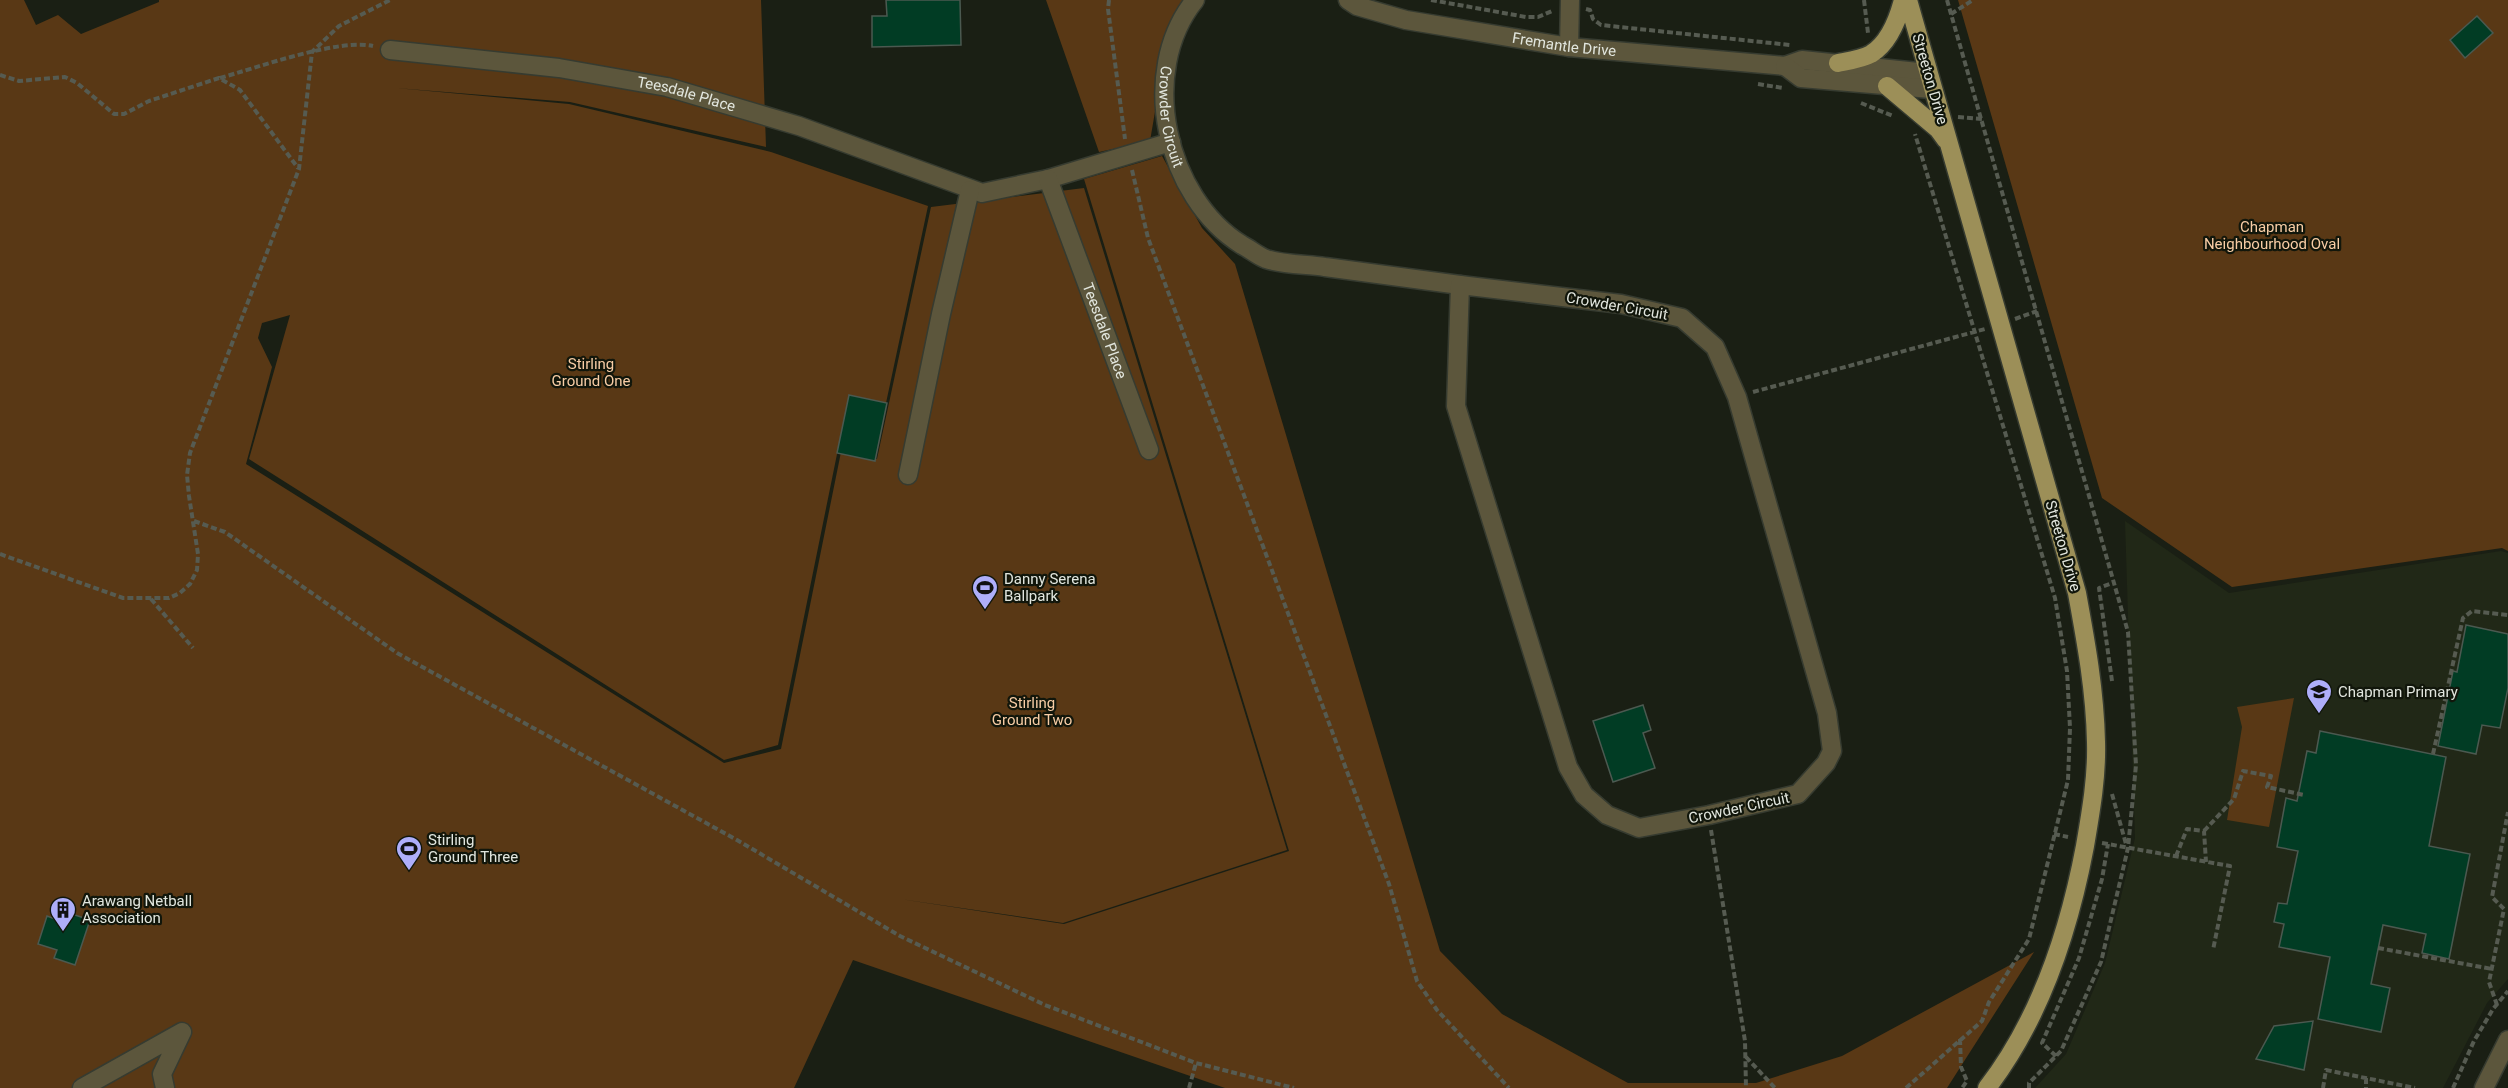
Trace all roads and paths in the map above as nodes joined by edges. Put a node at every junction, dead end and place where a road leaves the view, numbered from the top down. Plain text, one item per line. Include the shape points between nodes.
1 (390, 0) edge
2 (1109, 0) edge
3 (1195, 0) edge
4 (1348, 0) edge
5 (1431, 0) edge
6 (1864, 0) edge
7 (1903, 0) edge
8 (1908, 0) edge
9 (1973, 0) edge
10 (1570, 3) edge
11 (1951, 14) dead end
12 (1860, 37) dead end
13 (1800, 46) dead end
14 (1569, 47) junction
15 (390, 50) joint
16 (312, 52) junction
17 (1838, 63) junction
18 (1785, 66) junction
19 (1928, 73) junction
20 (0, 75) edge
21 (219, 78) junction
22 (1887, 86) junction
23 (1934, 92) junction
24 (1880, 111) dead end
25 (1900, 119) dead end
26 (1907, 126) dead end
27 (1171, 142) junction
28 (1949, 144) junction
29 (1129, 155) junction
30 (299, 169) junction
31 (1048, 179) junction
32 (970, 190) junction
33 (1460, 285) junction
34 (1976, 332) junction
35 (1745, 391) junction
36 (1149, 450) dead end
37 (908, 475) dead end
38 (194, 521) junction
39 (0, 554) edge
40 (150, 598) junction
41 (2508, 615) edge
42 (193, 648) dead end
43 (2433, 754) dead end
44 (2304, 795) dead end
45 (2508, 813) edge
46 (1709, 815) junction
47 (2204, 831) junction
48 (2127, 848) dead end
49 (2176, 856) junction
50 (2206, 862) junction
51 (2378, 948) dead end
52 (2213, 950) dead end
53 (2492, 969) junction
54 (2508, 991) edge
55 (2497, 1005) junction
56 (1960, 1039) junction
57 (2508, 1040) edge
58 (1746, 1057) junction
59 (1196, 1063) junction
60 (2366, 1078) junction
61 (2030, 1083) dead end
62 (2398, 1086) edge
63 (82, 1088) edge
64 (165, 1088) edge
65 (1189, 1088) edge
66 (1294, 1088) edge
67 (1509, 1088) edge
68 (1746, 1088) edge
69 (1775, 1088) edge
70 (1906, 1088) edge
71 (1962, 1088) edge
72 (1987, 1088) edge
73 (2024, 1088) edge
74 (2323, 1088) edge
75 (2366, 1088) edge
76 (2415, 1088) edge
77 (2453, 1088) edge
78 (2484, 1088) edge

1 - 16 path via 339,26
2 - 29 path via 1122,132
3 - 27 street, Crowder Circuit via 1182,16 1170,51 1165,115
4 - 14 street, Fremantle Drive via 1406,20
5 - 10 path via 1526,17 1544,15 1559,4
6 - 12 path via 1868,33
7 - 17 main road via 1890,33 1871,54
8 - 19 main road, Streeton Drive
9 - 11 path
10 - 13 path via 1590,10 1601,25
10 - 14 street
14 - 18 street, Fremantle Drive
15 - 16 path via 362,44
15 - 32 street, Teesdale Place via 559,68 667,87 799,126
16 - 21 path
16 - 30 path
17 - 18 street, Fremantle Drive via 1802,60
17 - 19 street, Fremantle Drive
18 - 22 street, Fremantle Drive via 1801,78
19 - 23 main road, Streeton Drive
20 - 21 path via 19,81 65,77 114,114 124,114 149,101
21 - 30 path via 240,90
22 - 23 street, Fremantle Drive
22 - 28 main road via 1938,129
23 - 28 main road, Streeton Drive
24 - 25 path
26 - 34 path via 1915,133
27 - 29 street, Teesdale Place
27 - 33 street, Crowder Circuit via 1182,177 1204,213 1230,237 1265,259
28 - 72 main road, Streeton Drive via 2077,593 2093,682 2096,744 2094,799 2071,912 2046,985 2002,1068
29 - 31 street, Teesdale Place
29 - 67 path via 1148,238 1385,873 1417,981 1437,1010
30 - 38 path via 190,453 187,474
31 - 32 street, Teesdale Place via 982,193
31 - 36 street, Teesdale Place
32 - 37 street
33 - 35 street, Crowder Circuit via 1621,304 1682,318 1715,347
33 - 46 street, Crowder Circuit via 1456,406 1568,766 1584,795 1607,815 1639,828
34 - 35 path
34 - 56 path via 2055,598 2067,671 2070,728 2068,780 2029,939 1989,1002 1982,1021
35 - 46 street, Crowder Circuit via 1827,712 1832,751 1798,794
38 - 40 path via 197,570 190,584 169,598
38 - 59 path via 225,532 397,653 737,840 900,936 1045,1005
39 - 40 path via 123,598
40 - 42 path
41 - 43 path via 2472,611 2463,618
44 - 47 path via 2267,787 2271,776 2243,771 2234,799
45 - 53 path via 2492,897 2504,909
46 - 58 path
47 - 49 path via 2187,829
47 - 50 path
48 - 49 path
49 - 50 path
50 - 52 path via 2230,866
51 - 53 path
53 - 55 path via 2489,982
54 - 55 path
55 - 77 path via 2474,1041
56 - 70 path
56 - 71 path via 1961,1067 1967,1081
57 - 78 street
58 - 68 path
58 - 69 path
59 - 65 path
59 - 66 path
60 - 62 path
60 - 74 path via 2326,1070
60 - 75 path
61 - 73 path
62 - 76 path
63 - 64 street via 182,1032 162,1074

